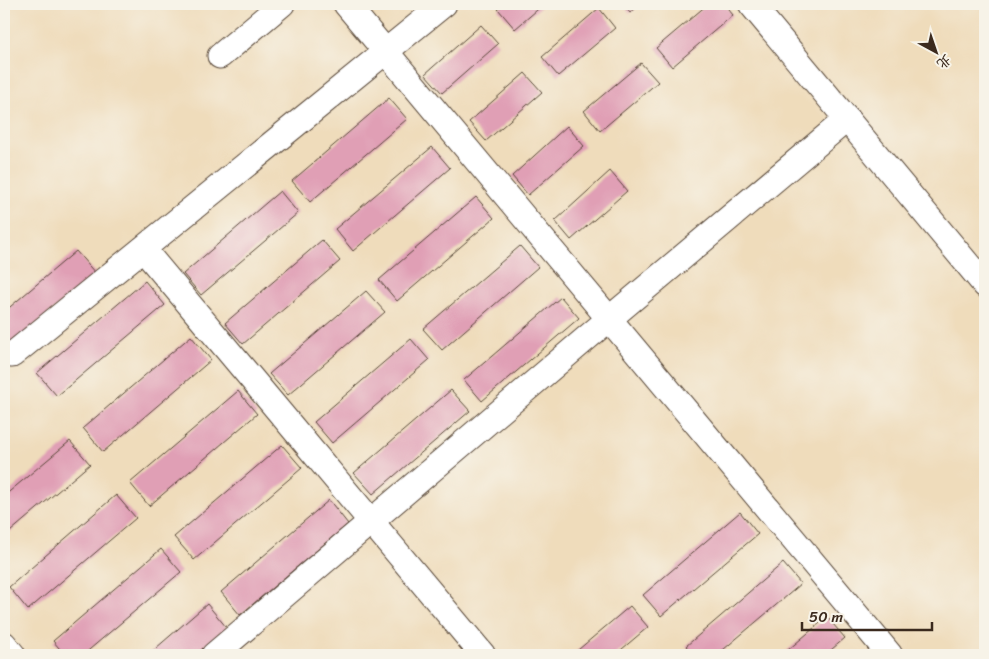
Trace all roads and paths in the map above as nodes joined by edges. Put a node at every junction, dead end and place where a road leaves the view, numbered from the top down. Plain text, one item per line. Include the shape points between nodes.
1 (282, 4) edge
2 (346, 4) edge
3 (444, 4) edge
4 (751, 4) edge
5 (386, 51) junction
6 (220, 56) dead end
7 (847, 120) junction
8 (143, 249) junction
9 (985, 285) edge
10 (609, 319) junction
11 (12, 355) dead end
12 (371, 522) junction
13 (4, 644) edge
14 (13, 655) edge
15 (214, 655) edge
16 (483, 655) edge
17 (890, 655) edge

1 - 6 street
2 - 5 street
3 - 5 street
4 - 7 street
5 - 8 street
5 - 10 street
7 - 9 street
7 - 10 street
8 - 11 street
8 - 12 street
10 - 12 street
10 - 17 street
12 - 15 street
12 - 16 street
13 - 14 street

